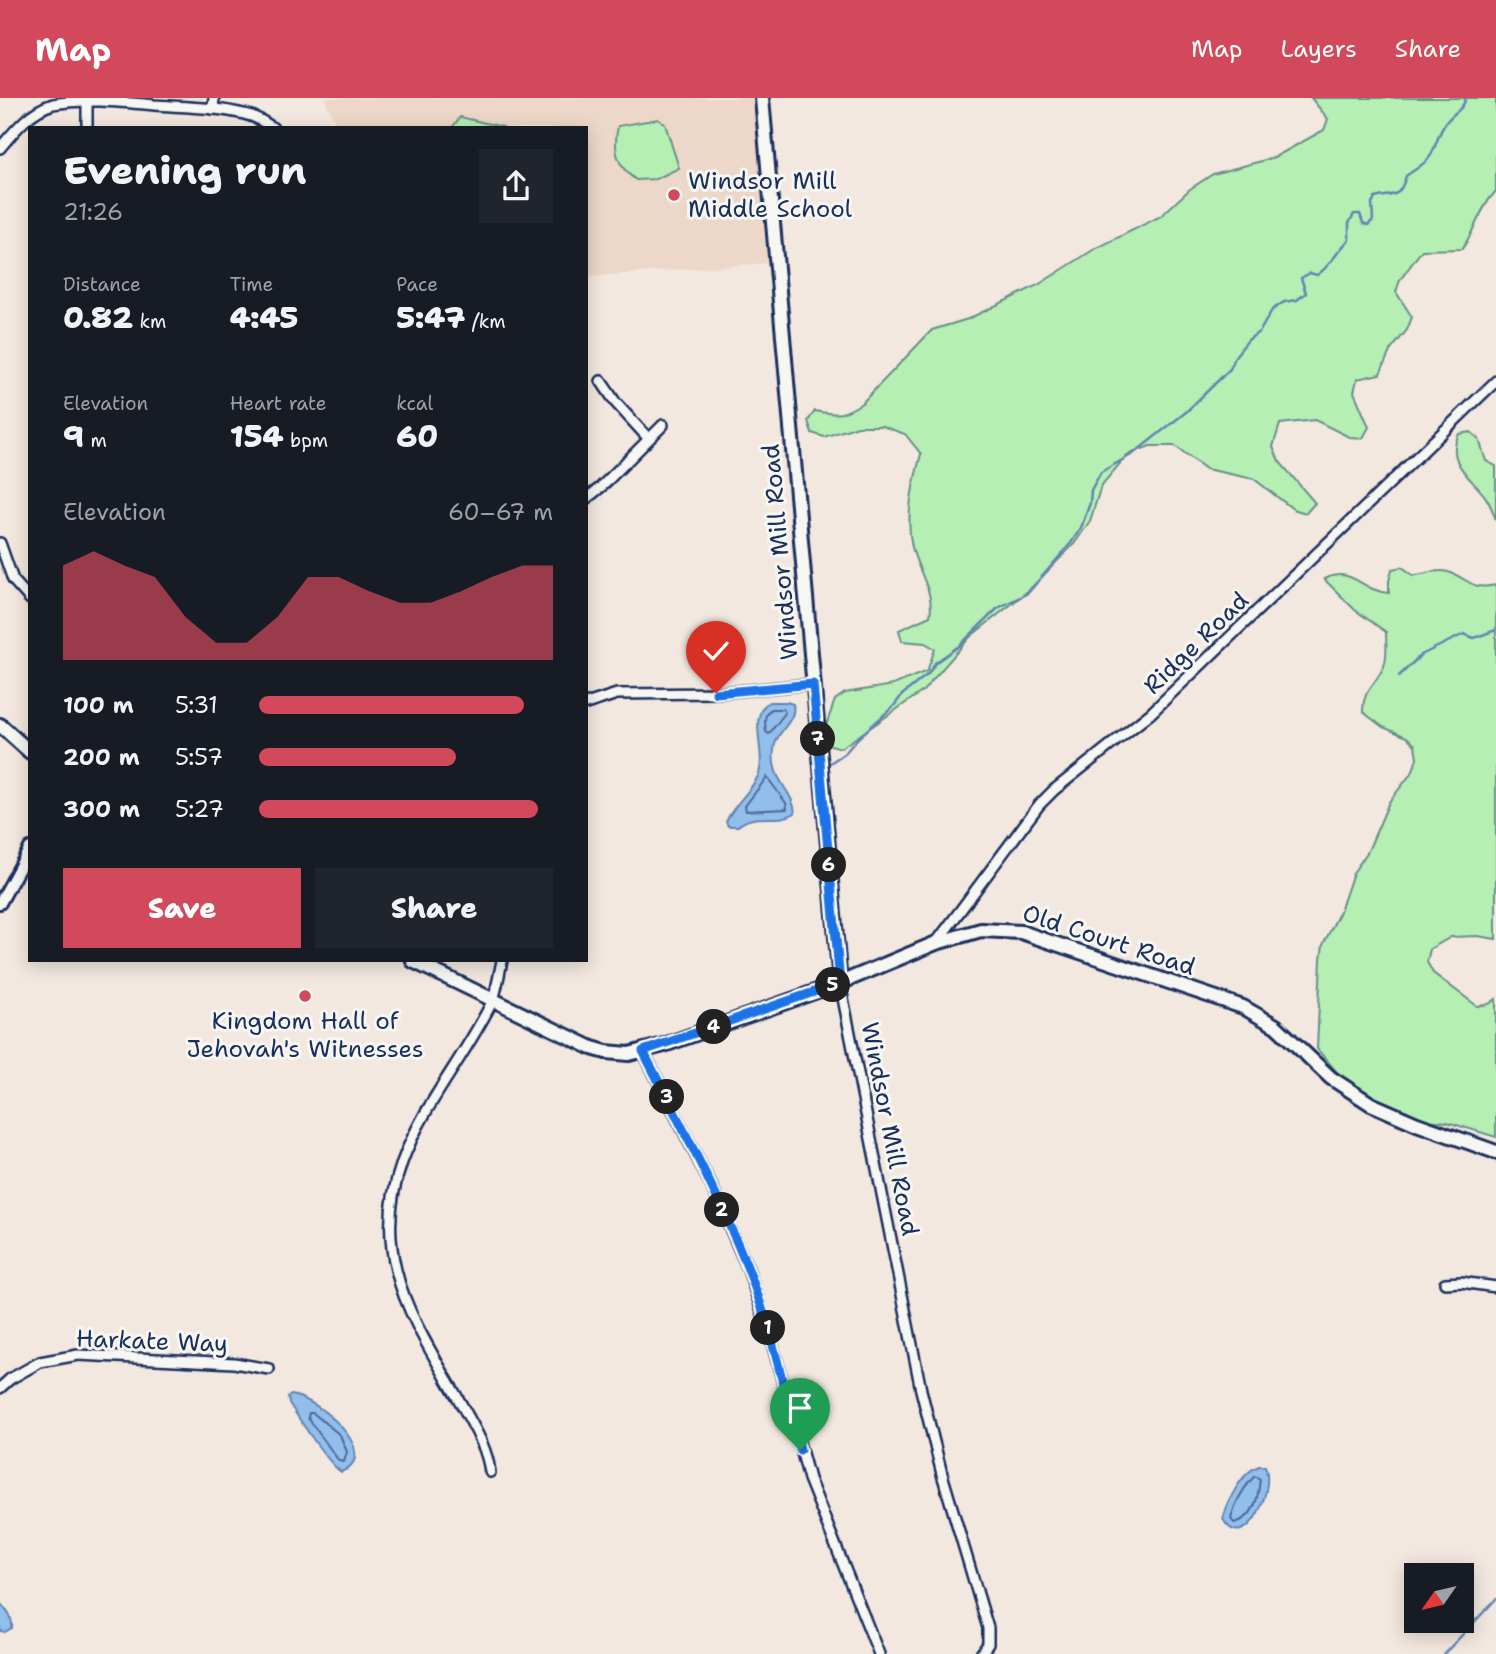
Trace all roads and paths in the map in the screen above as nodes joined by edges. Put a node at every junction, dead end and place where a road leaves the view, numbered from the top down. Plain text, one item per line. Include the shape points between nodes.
1 (214, 98) edge
2 (762, 98) edge
3 (87, 99) edge
4 (213, 109) junction
5 (87, 126) edge
6 (270, 126) edge
7 (0, 148) edge
8 (1496, 381) edge
9 (601, 382) dead end
10 (663, 425) dead end
11 (649, 439) junction
12 (588, 497) edge
13 (0, 543) edge
14 (28, 597) edge
15 (813, 684) junction
16 (588, 703) edge
17 (0, 725) edge
18 (28, 750) edge
19 (28, 852) edge
20 (0, 903) edge
21 (936, 943) junction
22 (415, 962) edge
23 (502, 962) edge
24 (840, 983) junction
25 (493, 1000) junction
26 (643, 1051) junction
27 (1496, 1152) edge
28 (1445, 1283) dead end
29 (1496, 1287) edge
30 (270, 1369) dead end
31 (0, 1388) edge
32 (490, 1472) dead end
33 (879, 1654) edge
34 (981, 1654) edge

1 - 4 street
2 - 15 main road, Windsor Mill Road
3 - 4 street
3 - 5 street
3 - 7 street via 65,100 37,111
4 - 6 street via 245,114
8 - 21 street, Ridge Road via 1151,713 1046,797
9 - 11 street
10 - 11 street
11 - 12 street
13 - 14 street via 13,580
15 - 16 street via 727,693 617,694
15 - 24 main road, Windsor Mill Road
17 - 18 main road
19 - 20 street
21 - 24 main road, Old Court Road
21 - 27 main road, Old Court Road via 981,930 1021,932 1222,998 1262,1016 1331,1078 1371,1104
22 - 25 main road, Old Court Road
23 - 25 street
24 - 26 main road, Old Court Road
24 - 34 street, Windsor Mill Road via 921,1390 988,1628 988,1644
25 - 26 main road, Old Court Road via 599,1050 619,1054
25 - 32 street via 414,1131 398,1170 391,1211 392,1252 400,1285 484,1447
26 - 33 street via 748,1269 809,1479
28 - 29 street
30 - 31 street, Harkate Way via 78,1355 40,1362

